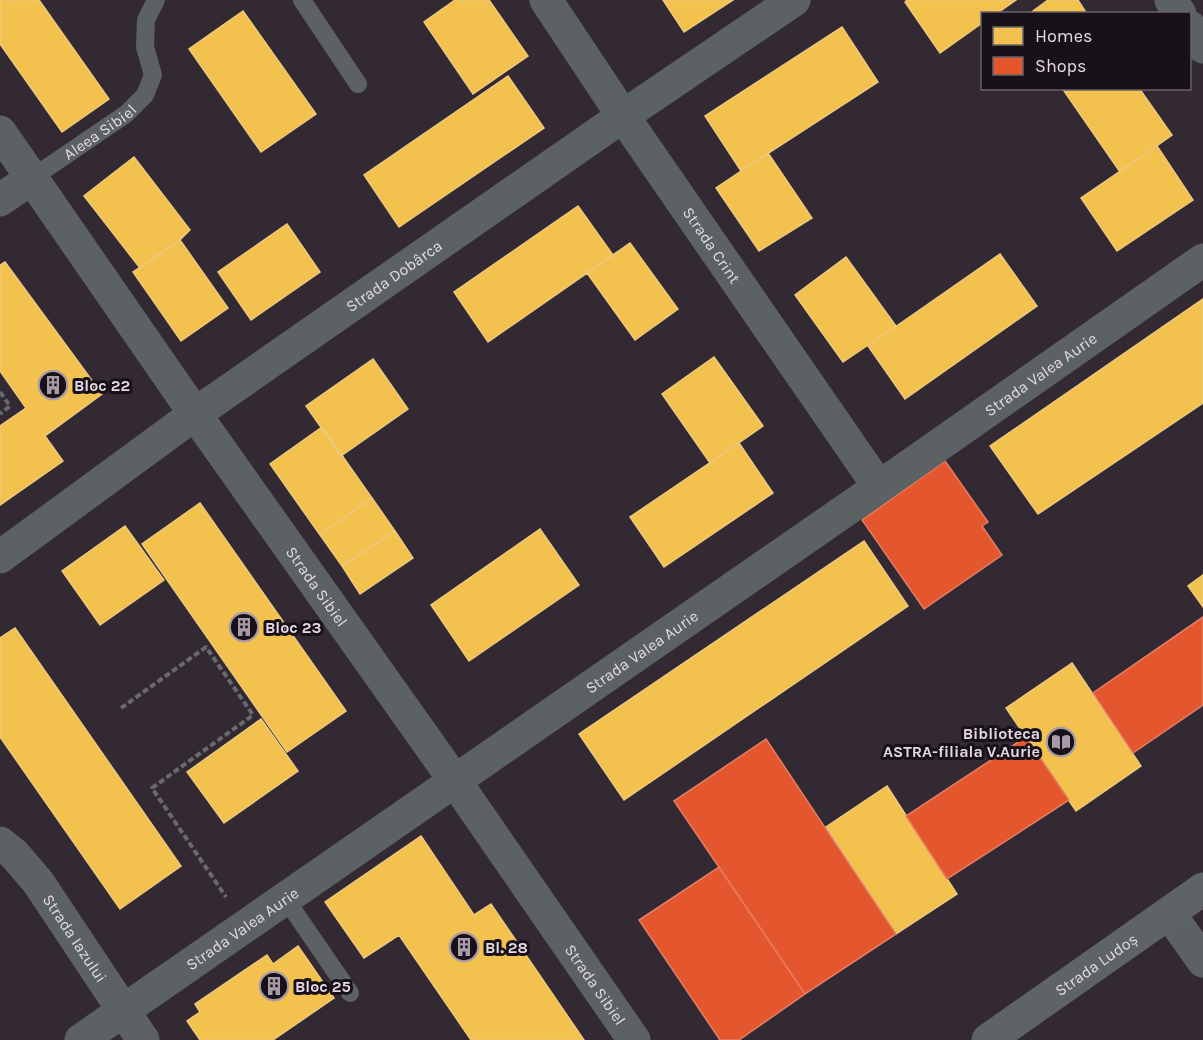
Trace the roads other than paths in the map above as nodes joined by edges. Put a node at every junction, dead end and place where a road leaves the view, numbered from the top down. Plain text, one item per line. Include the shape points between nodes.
1 (156, 0) edge
2 (302, 0) edge
3 (546, 0) edge
4 (794, 0) edge
5 (1191, 28) edge
6 (1203, 46) edge
7 (358, 84) dead end
8 (623, 116) junction
9 (0, 132) edge
10 (32, 178) junction
11 (0, 200) edge
12 (1203, 260) edge
13 (195, 414) junction
14 (879, 487) junction
15 (0, 557) edge
16 (455, 781) junction
17 (0, 843) edge
18 (1203, 889) edge
19 (285, 898) junction
20 (1169, 913) junction
21 (1203, 961) edge
22 (350, 993) dead end
23 (123, 1010) junction
24 (81, 1040) edge
25 (143, 1040) edge
26 (634, 1040) edge
27 (988, 1040) edge

1 - 10 lane, Aleea Sibiel via 146,20 145,47 153,75 145,95 126,114
2 - 7 lane
3 - 8 street, Strada Crint
4 - 8 street, Strada Dobârca
5 - 6 street
8 - 13 street, Strada Dobârca
8 - 14 street, Strada Crint
9 - 10 street, Strada Sibiel
10 - 11 street, Aleea Sibiel
10 - 13 street, Strada Sibiel
12 - 14 street, Strada Valea Aurie
13 - 15 street, Strada Dobârca
13 - 16 street, Strada Sibiel
14 - 16 street, Strada Valea Aurie
16 - 19 street, Strada Valea Aurie
16 - 26 street, Strada Sibiel
17 - 23 street, Strada Iazului via 38,882
18 - 20 street, Strada Ludoș
19 - 22 lane
19 - 23 street, Strada Valea Aurie
20 - 21 street
20 - 27 street, Strada Ludoș
23 - 24 street, Strada Valea Aurie
23 - 25 street, Strada Iazului

